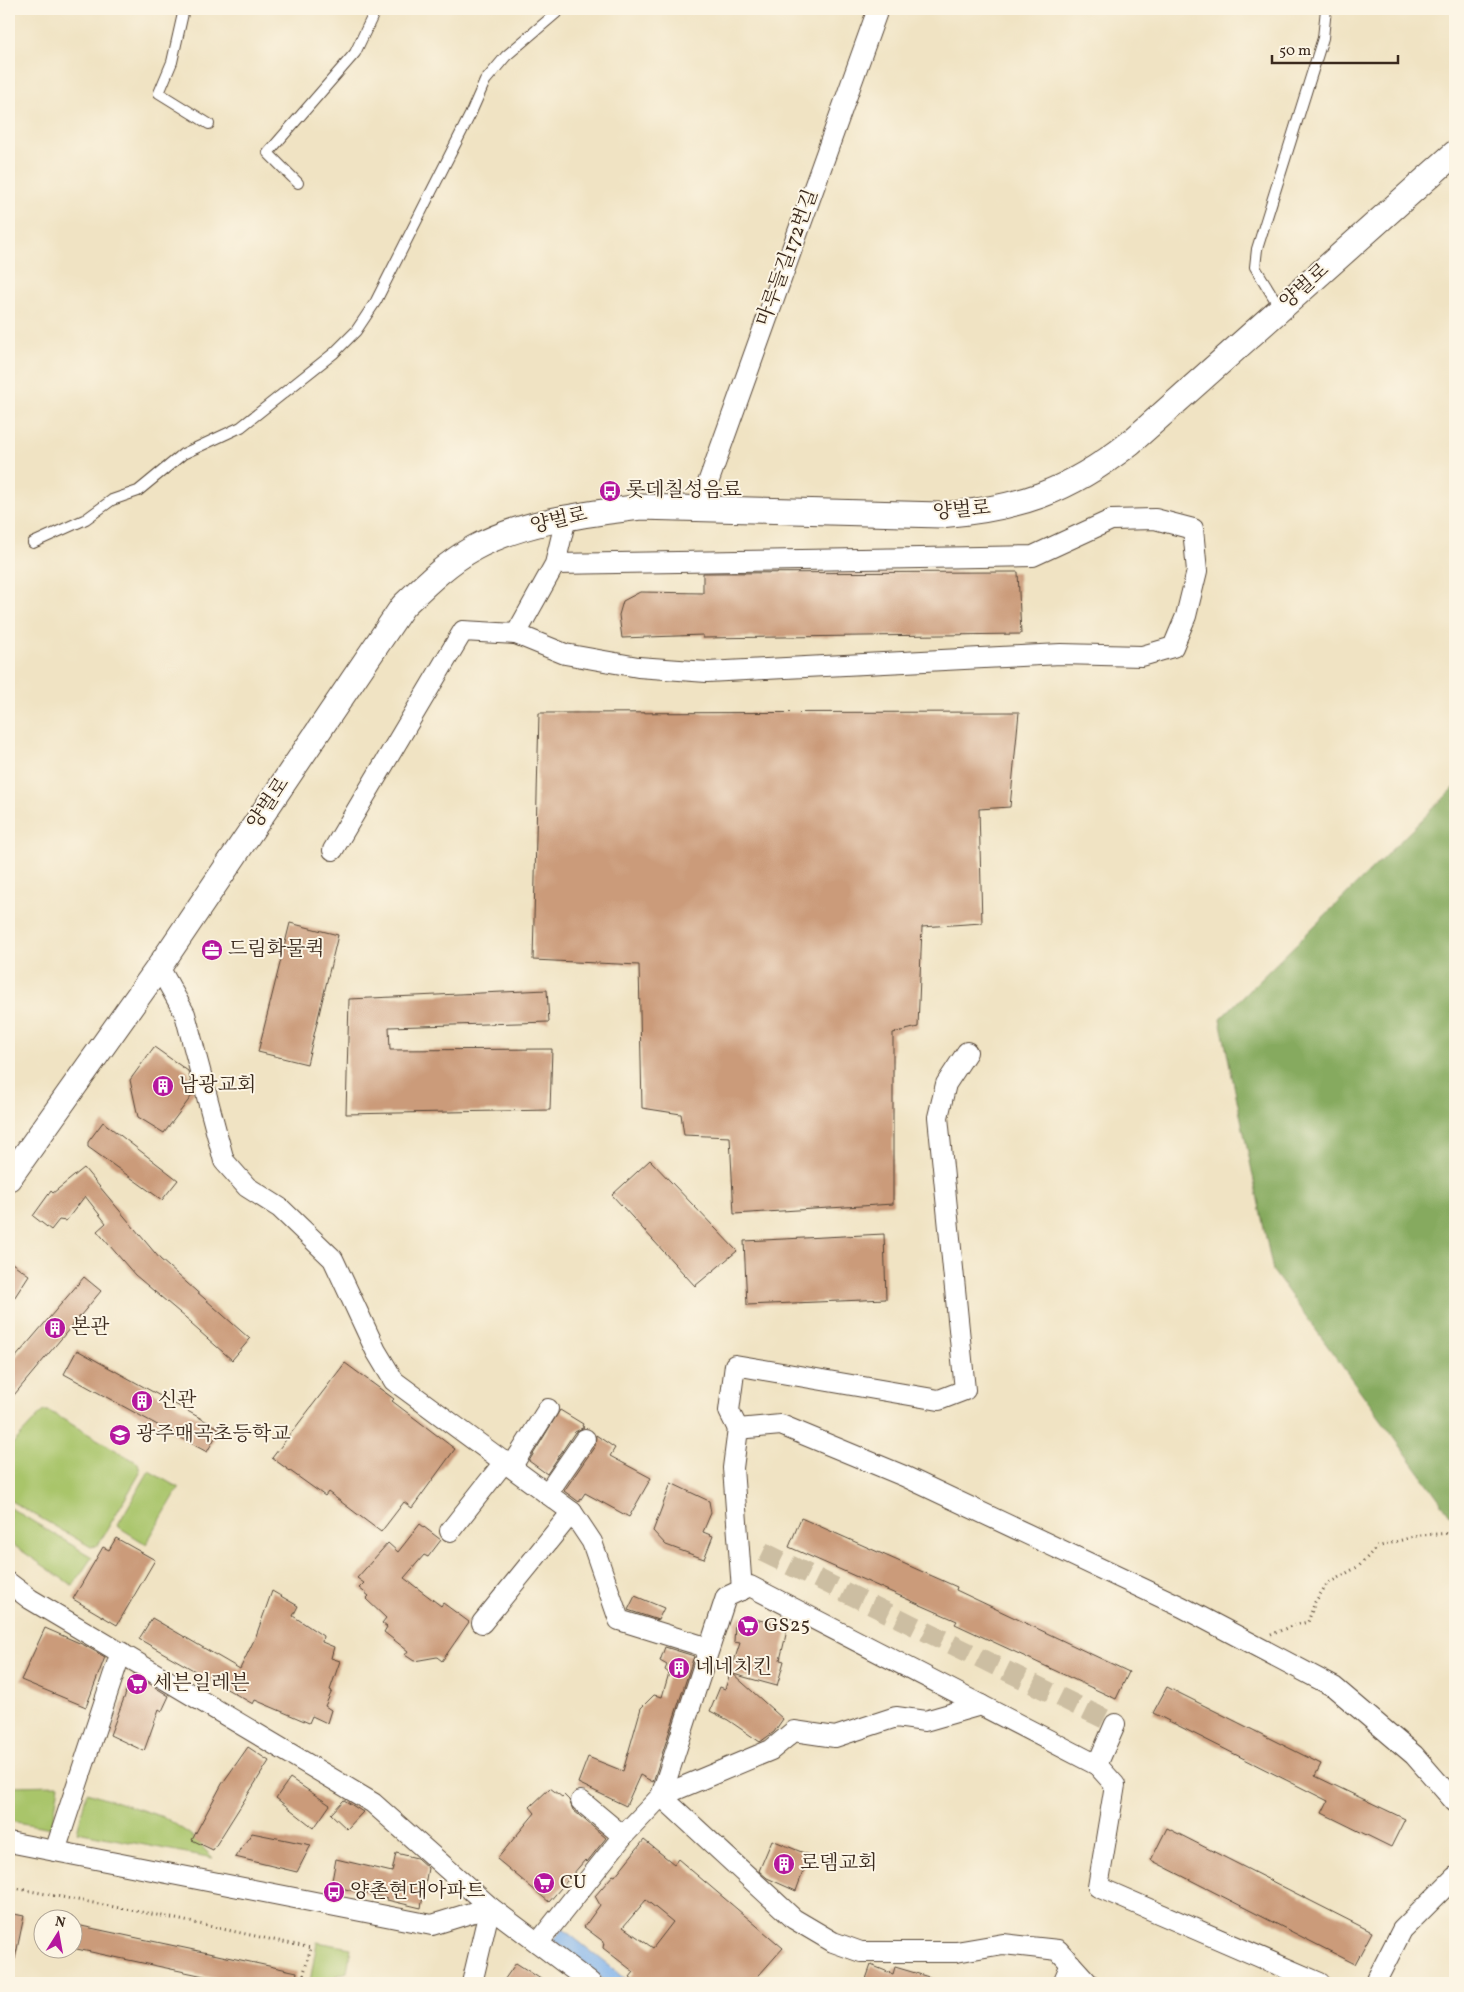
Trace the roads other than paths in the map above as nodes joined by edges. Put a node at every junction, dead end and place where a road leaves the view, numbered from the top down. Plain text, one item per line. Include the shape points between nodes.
1 (184, 9) edge
2 (376, 9) edge
3 (562, 9) edge
4 (878, 9) edge
5 (1326, 9) edge
6 (209, 124) dead end
7 (1455, 153) edge
8 (298, 183) dead end
9 (1280, 309) junction
10 (699, 508) junction
11 (566, 518) junction
12 (33, 543) dead end
13 (555, 564) junction
14 (516, 634) junction
15 (334, 850) dead end
16 (159, 967) junction
17 (967, 1052) dead end
18 (9, 1178) edge
19 (548, 1409) dead end
20 (738, 1429) junction
21 (585, 1439) dead end
22 (508, 1464) junction
23 (547, 1494) junction
24 (572, 1512) junction
25 (450, 1531) dead end
26 (9, 1583) edge
27 (742, 1590) junction
28 (482, 1623) dead end
29 (709, 1648) junction
30 (121, 1652) junction
31 (981, 1705) junction
32 (1115, 1724) dead end
33 (1097, 1765) junction
34 (661, 1796) junction
35 (581, 1801) dead end
36 (1455, 1802) edge
37 (623, 1836) junction
38 (9, 1842) edge
39 (54, 1851) junction
40 (1455, 1877) edge
41 (490, 1907) junction
42 (538, 1943) junction
43 (1071, 1964) junction
44 (472, 1983) edge
45 (591, 1983) edge
46 (1063, 1983) edge
47 (1088, 1983) edge
48 (1320, 1983) edge
49 (1375, 1983) edge

1 - 6 lane via 172,62 159,93
2 - 8 lane via 355,53 268,153
3 - 12 lane via 506,56 485,81 376,301 356,331 334,353 241,427 183,454 138,491 112,500 86,519
4 - 10 street, 마루들길172번길
5 - 9 lane via 1323,38 1257,249 1255,267
7 - 9 street, 양벌로
9 - 10 street, 양벌로 via 1163,415 1105,462 1079,479 1030,500 940,516
10 - 11 street, 양벌로 via 640,507
11 - 13 street
11 - 16 street, 양벌로 via 510,533 475,548 439,572 403,606
13 - 14 street
13 - 14 street via 1033,556 1111,520 1155,519 1193,529 1197,571 1186,616 1173,647 1142,656 1061,654 708,672 638,667 565,654
14 - 15 street via 463,631
16 - 18 street, 양벌로
16 - 22 street via 185,1014 224,1160 247,1187 280,1208 333,1259 376,1351 394,1380
17 - 20 street via 946,1084 938,1117 965,1390 939,1400 735,1365 729,1411
19 - 22 street
20 - 27 street via 733,1468
20 - 36 street via 781,1425 904,1476 1182,1607 1334,1687 1414,1755
21 - 23 street
22 - 23 street
22 - 25 street
23 - 24 street
24 - 28 street
24 - 29 street via 592,1542 619,1620
26 - 30 street via 30,1599
27 - 29 street via 726,1597
27 - 31 street via 750,1586
29 - 34 street
30 - 39 street
30 - 41 street via 373,1803
31 - 33 street
31 - 34 street via 925,1721 896,1717 835,1737 794,1731 772,1750
32 - 33 street
33 - 48 street via 1115,1785 1098,1887
34 - 37 street
34 - 43 street via 794,1919 833,1942 861,1952 956,1952 1003,1944 1058,1950
35 - 37 street
37 - 42 street
38 - 39 street
39 - 41 street via 432,1925
40 - 49 street via 1402,1930
41 - 42 street
41 - 44 street
42 - 45 street
43 - 46 street
43 - 47 street

